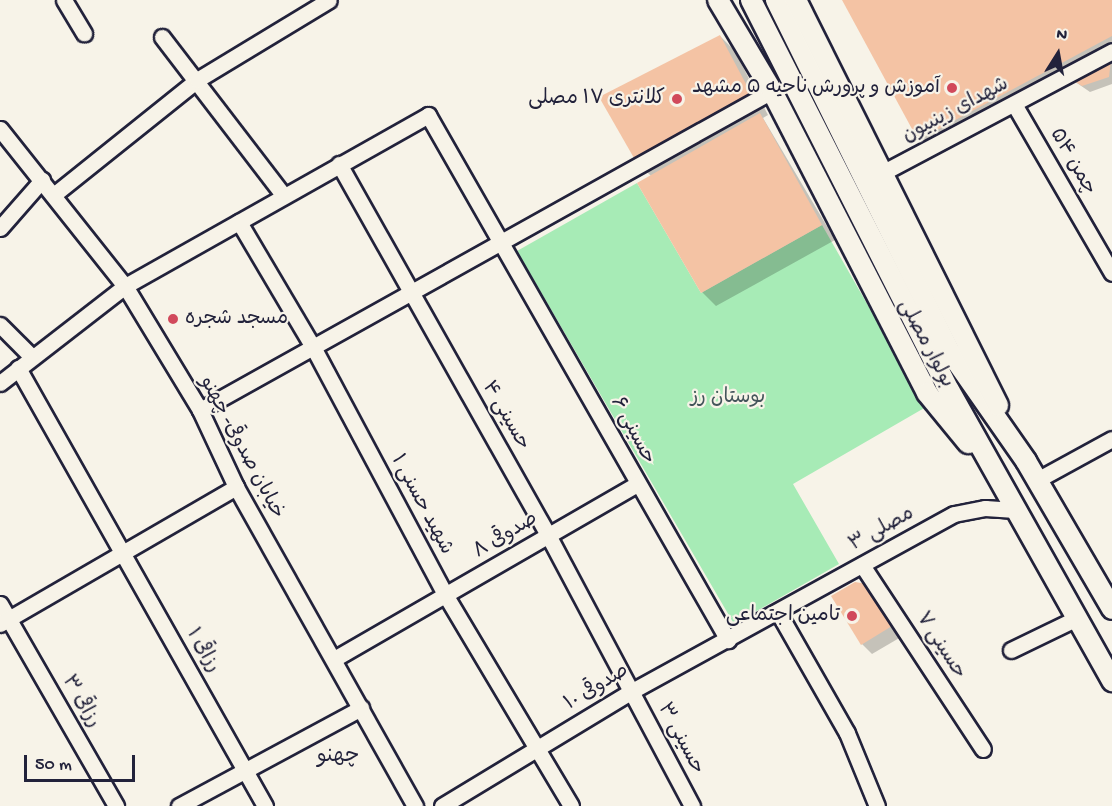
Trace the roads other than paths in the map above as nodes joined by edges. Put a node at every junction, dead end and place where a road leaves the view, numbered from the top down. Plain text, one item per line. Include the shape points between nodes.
1 (64, 0) edge
2 (328, 0) edge
3 (719, 0) edge
4 (751, 0) edge
5 (776, 0) edge
6 (796, 0) edge
7 (84, 33) dead end
8 (162, 37) dead end
9 (1112, 51) edge
10 (197, 80) junction
11 (772, 91) junction
12 (1014, 104) junction
13 (0, 129) edge
14 (339, 164) junction
15 (882, 173) junction
16 (42, 180) junction
17 (56, 193) junction
18 (284, 196) junction
19 (239, 222) junction
20 (0, 228) edge
21 (504, 239) junction
22 (1112, 273) edge
23 (125, 286) junction
24 (410, 292) junction
25 (0, 325) edge
26 (313, 347) junction
27 (32, 357) junction
28 (18, 368) junction
29 (0, 383) edge
30 (200, 410) junction
31 (1112, 439) edge
32 (1026, 461) junction
33 (996, 477) junction
34 (1037, 480) junction
35 (637, 484) junction
36 (236, 487) junction
37 (1015, 510) junction
38 (548, 535) junction
39 (122, 553) junction
40 (862, 565) junction
41 (446, 596) junction
42 (0, 604) edge
43 (1112, 609) edge
44 (777, 612) junction
45 (1075, 619) junction
46 (4, 621) edge
47 (728, 640) junction
48 (1011, 650) dead end
49 (334, 659) junction
50 (1112, 681) edge
51 (632, 691) junction
52 (361, 708) junction
53 (537, 748) junction
54 (982, 749) dead end
55 (245, 771) junction
56 (116, 806) edge
57 (179, 806) edge
58 (265, 806) edge
59 (415, 806) edge
60 (442, 806) edge
61 (571, 806) edge
62 (692, 806) edge
63 (877, 806) edge

1 - 7 street
2 - 10 street
3 - 11 main road
4 - 33 main road, بولوار مصلی via 864,229
5 - 32 main road, بولوار مصلی via 950,352
6 - 15 main road
8 - 10 street
9 - 12 street, شهدای زینبیون
10 - 17 street
10 - 18 street
11 - 21 street
11 - 33 main road via 927,393
12 - 15 street, شهدای زینبیون
12 - 22 street, چمن ۵۴
13 - 16 street, خیابان صدوقی- چهنو
14 - 18 street
14 - 21 street, حسینی ۶ via 428,115
14 - 24 street, حسینی ۴
15 - 32 main road
16 - 17 street, خیابان صدوقی- چهنو
16 - 20 street
17 - 23 street, خیابان صدوقی- چهنو
18 - 19 street
19 - 23 street
19 - 26 street, شهید حسنی ۱
21 - 24 street
21 - 35 street, حسینی ۶
23 - 27 street
23 - 30 street, خیابان صدوقی- چهنو
24 - 26 street
24 - 38 street, حسینی ۴
25 - 27 street
26 - 30 street
26 - 41 street, شهید حسنی ۱
27 - 28 street
28 - 29 street
28 - 39 street, رزاقی ۱
30 - 36 street, خیابان صدوقی- چهنو
31 - 34 street
32 - 34 main road, بولوار مصلی
33 - 37 main road, بولوار مصلی
34 - 43 main road, بولوار مصلی
35 - 38 street, صدوقی ۸
35 - 47 street, حسینی ۶
36 - 39 street
36 - 49 street, خیابان صدوقی- چهنو
37 - 40 street, مصلی ۳ via 985,508 954,514
37 - 45 main road, بولوار مصلی
38 - 41 street, صدوقی ۸
38 - 51 street, حسینی ۴
39 - 46 street
39 - 55 street, رزاقی ۱
40 - 44 street, مصلی ۳
40 - 54 street, حسینی ۷
41 - 49 street, صدوقی ۸
41 - 53 street, شهید حسنی ۱
42 - 46 street, رزاقی ۳
44 - 47 street, صدوقی ۱۰
44 - 63 street via 847,733
45 - 48 street
45 - 50 main road, بولوار مصلی
46 - 56 street, رزاقی ۳
47 - 51 street, صدوقی ۱۰
49 - 52 street, خیابان صدوقی- چهنو
51 - 53 street, صدوقی ۱۰
51 - 62 street, حسینی ۳
52 - 55 street
52 - 59 street, خیابان صدوقی- چهنو
53 - 60 street, صدوقی ۱۰
53 - 61 street, شهید حسنی ۱
55 - 57 street
55 - 58 street, رزاقی ۱

